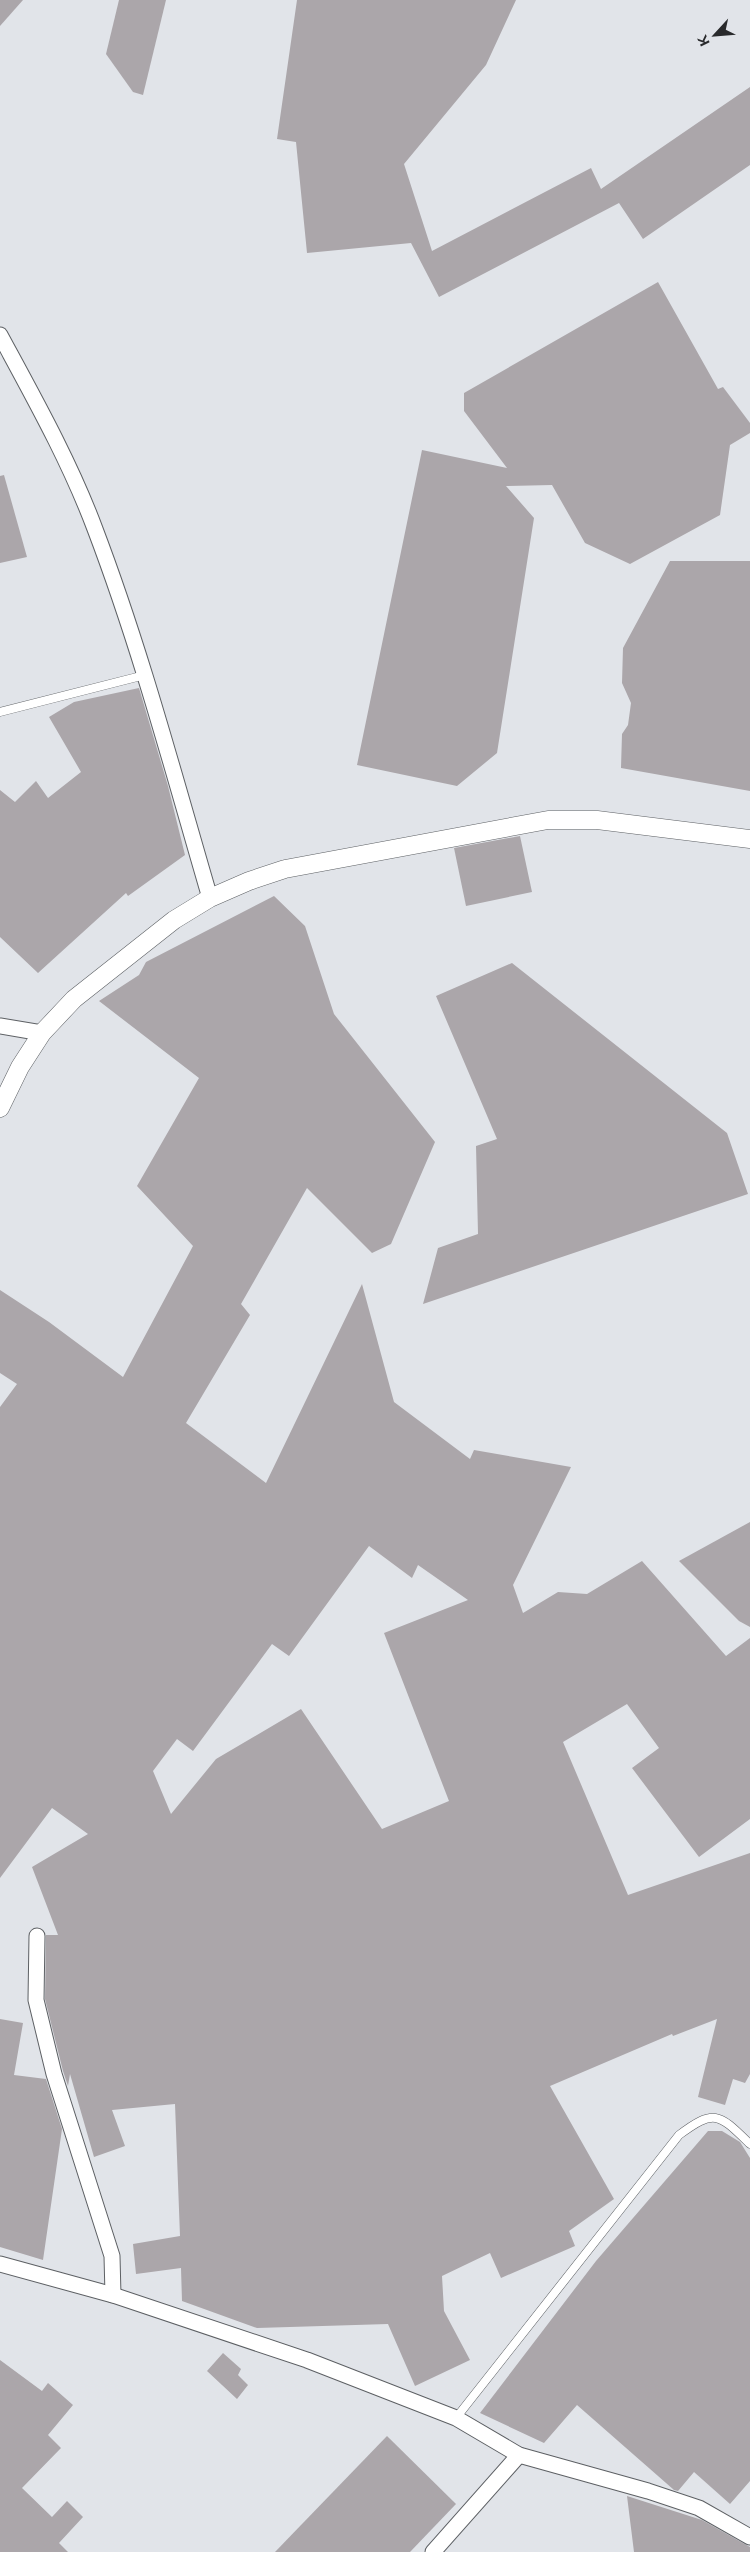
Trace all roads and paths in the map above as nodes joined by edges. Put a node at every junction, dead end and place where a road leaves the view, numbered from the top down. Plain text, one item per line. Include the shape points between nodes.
1 (0, 335) edge
2 (145, 675) junction
3 (0, 712) edge
4 (750, 839) edge
5 (210, 898) junction
6 (0, 1026) edge
7 (42, 1033) junction
8 (0, 1108) edge
9 (36, 1936) dead end
10 (750, 2144) edge
11 (0, 2264) edge
12 (114, 2295) junction
13 (456, 2418) junction
14 (520, 2454) junction
15 (750, 2537) edge
16 (433, 2552) edge

1 - 2 street via 38,403 95,528
2 - 3 lane
2 - 5 street
4 - 5 street via 597,820 548,820 285,869
5 - 7 street via 174,920 74,999
6 - 7 street
7 - 8 street via 20,1067
9 - 12 street via 36,2000 54,2074 112,2256
10 - 13 lane via 713,2116 699,2120 679,2135
11 - 12 street
12 - 13 street via 307,2360
13 - 14 street
14 - 15 street via 699,2508
14 - 16 street

